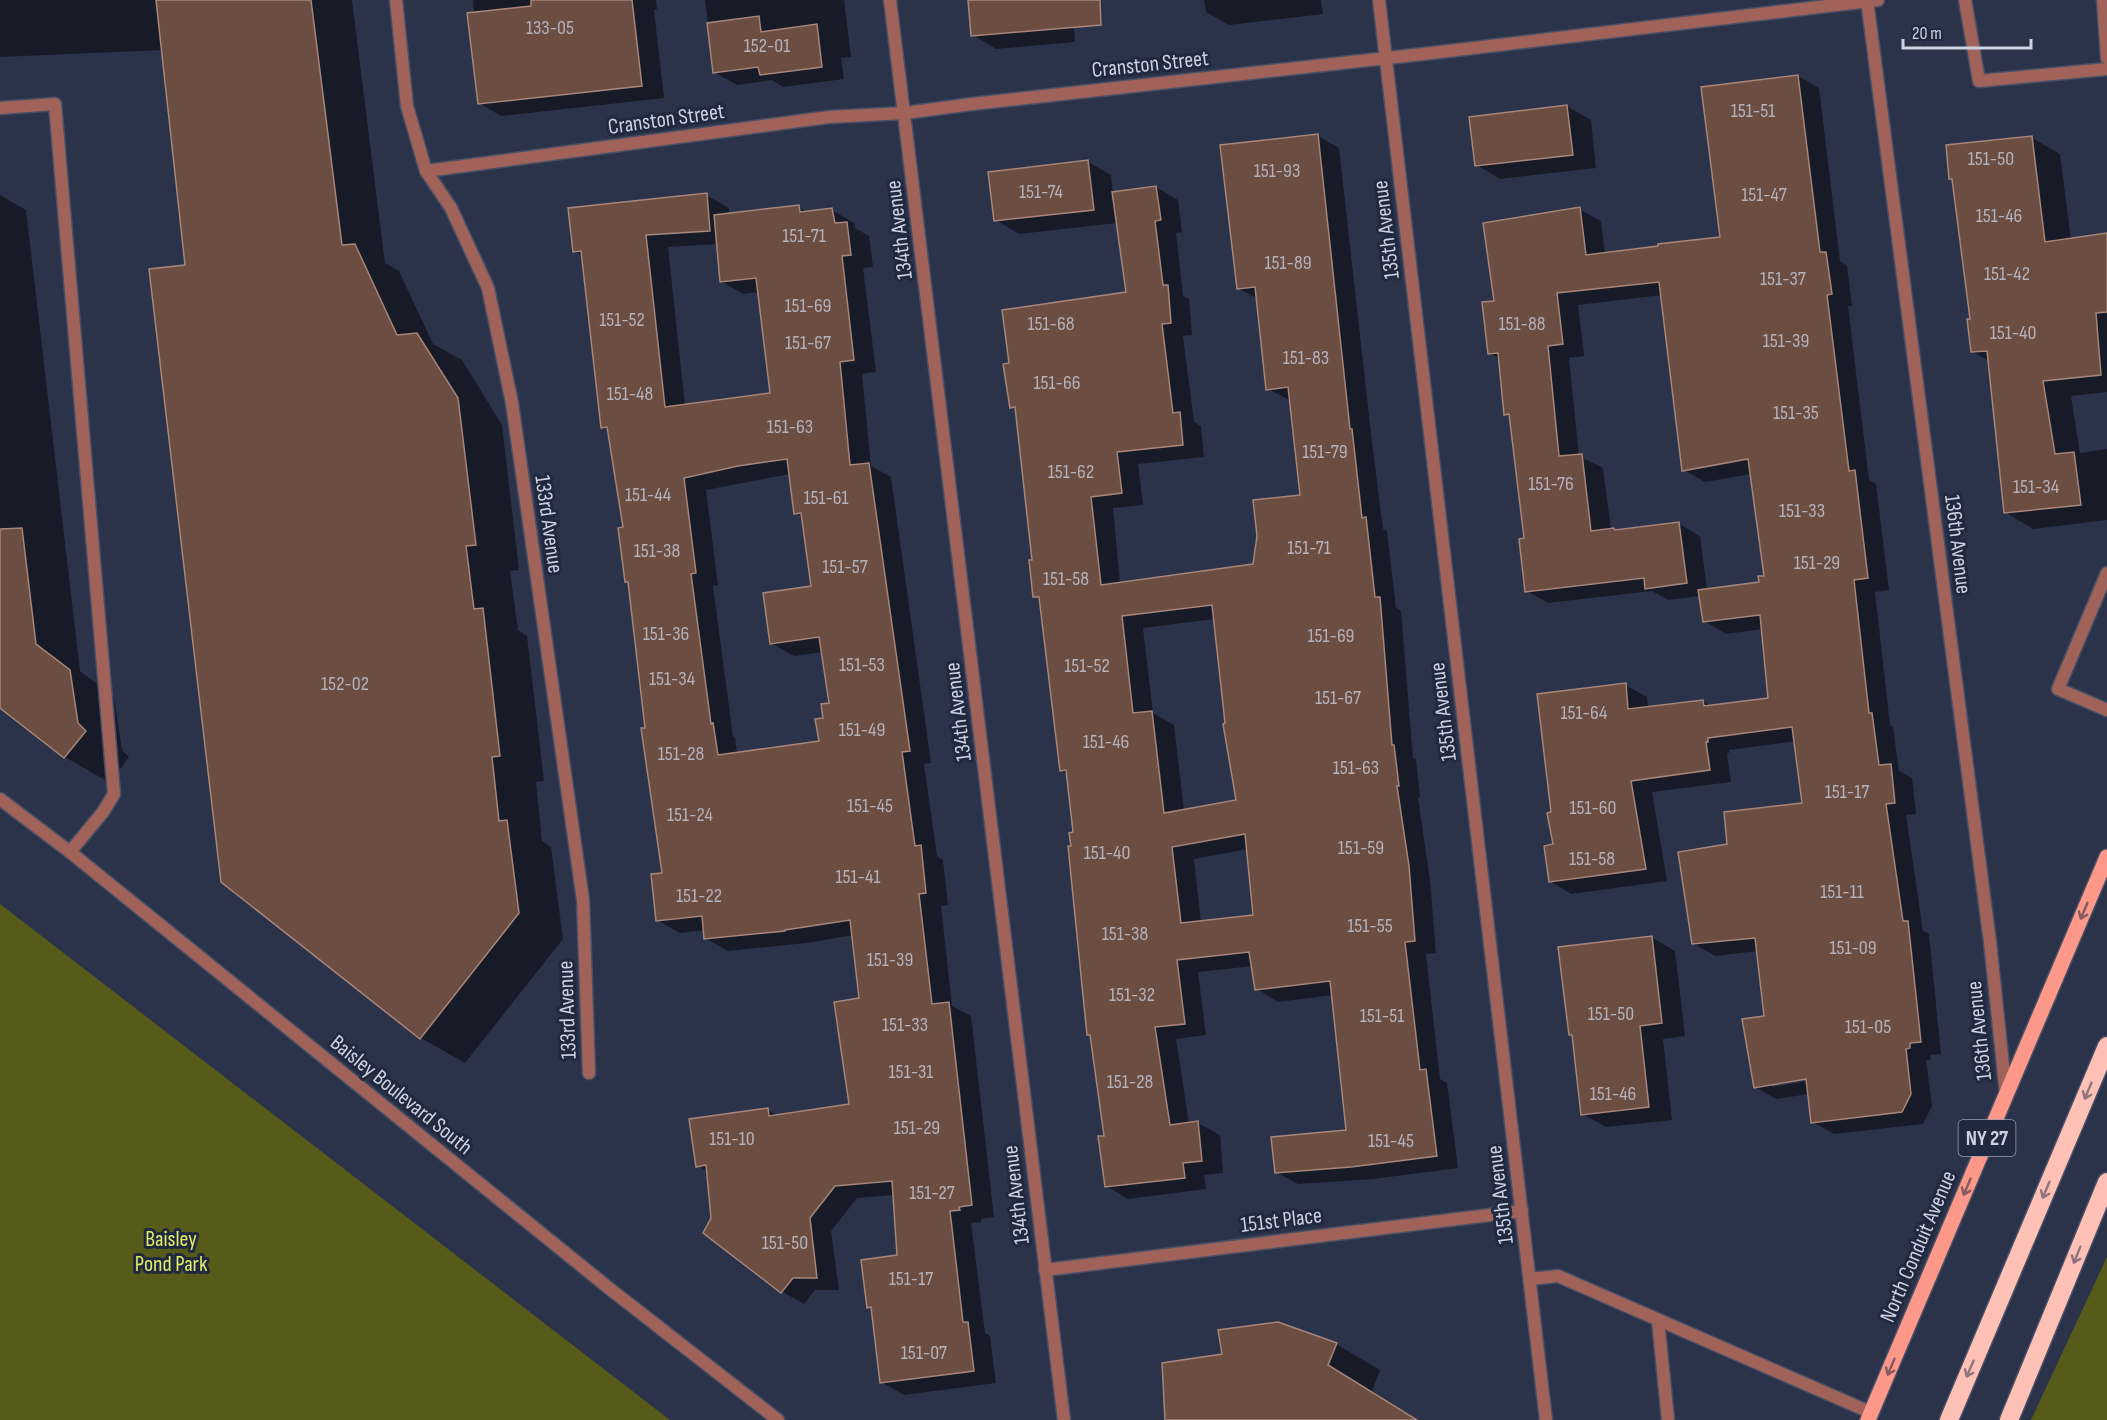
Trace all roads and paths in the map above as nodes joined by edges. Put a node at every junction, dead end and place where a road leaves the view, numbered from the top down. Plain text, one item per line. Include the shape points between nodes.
1 (396, 0) edge
2 (890, 0) edge
3 (1379, 0) edge
4 (1871, 0) edge
5 (1965, 0) edge
6 (2103, 0) edge
7 (1386, 58) junction
8 (2107, 58) edge
9 (2107, 69) edge
10 (0, 108) edge
11 (905, 113) junction
12 (426, 171) junction
13 (2107, 573) edge
14 (2107, 710) edge
15 (0, 799) edge
16 (70, 852) junction
17 (2107, 857) edge
18 (2107, 1046) edge
19 (589, 1073) dead end
20 (2006, 1094) junction
21 (2107, 1182) edge
22 (1522, 1211) junction
23 (1045, 1270) junction
24 (1530, 1279) junction
25 (1658, 1320) junction
26 (1870, 1416) edge
27 (778, 1420) edge
28 (1064, 1420) edge
29 (1546, 1420) edge
30 (1668, 1420) edge
31 (1949, 1420) edge
32 (2009, 1420) edge

1 - 12 street, 133rd Avenue via 407,106
2 - 11 street, 134th Avenue
3 - 7 street, 135th Avenue
4 - 7 street, Cranston Street
4 - 20 street, 136th Avenue
5 - 9 street via 1979,81
6 - 8 street
7 - 11 street, Cranston Street
7 - 22 street, 135th Avenue
10 - 16 street via 55,104 114,794
11 - 12 street, Cranston Street via 830,117
11 - 23 street, 134th Avenue
12 - 19 street, 133rd Avenue via 451,208 488,288 512,403 583,900
13 - 14 street via 2058,689
15 - 16 street, Baisley Boulevard South
16 - 27 street, Baisley Boulevard South
17 -> 20 main road, North Conduit Avenue / NY 27
18 -> 31 highway
20 -> 26 main road, North Conduit Avenue / NY 27
21 -> 32 highway
22 - 23 street, 151st Place
22 - 24 street, 135th Avenue
23 - 28 street, 134th Avenue
24 - 25 street via 1558,1276
24 - 29 street, 135th Avenue
25 - 26 street
25 - 30 street

